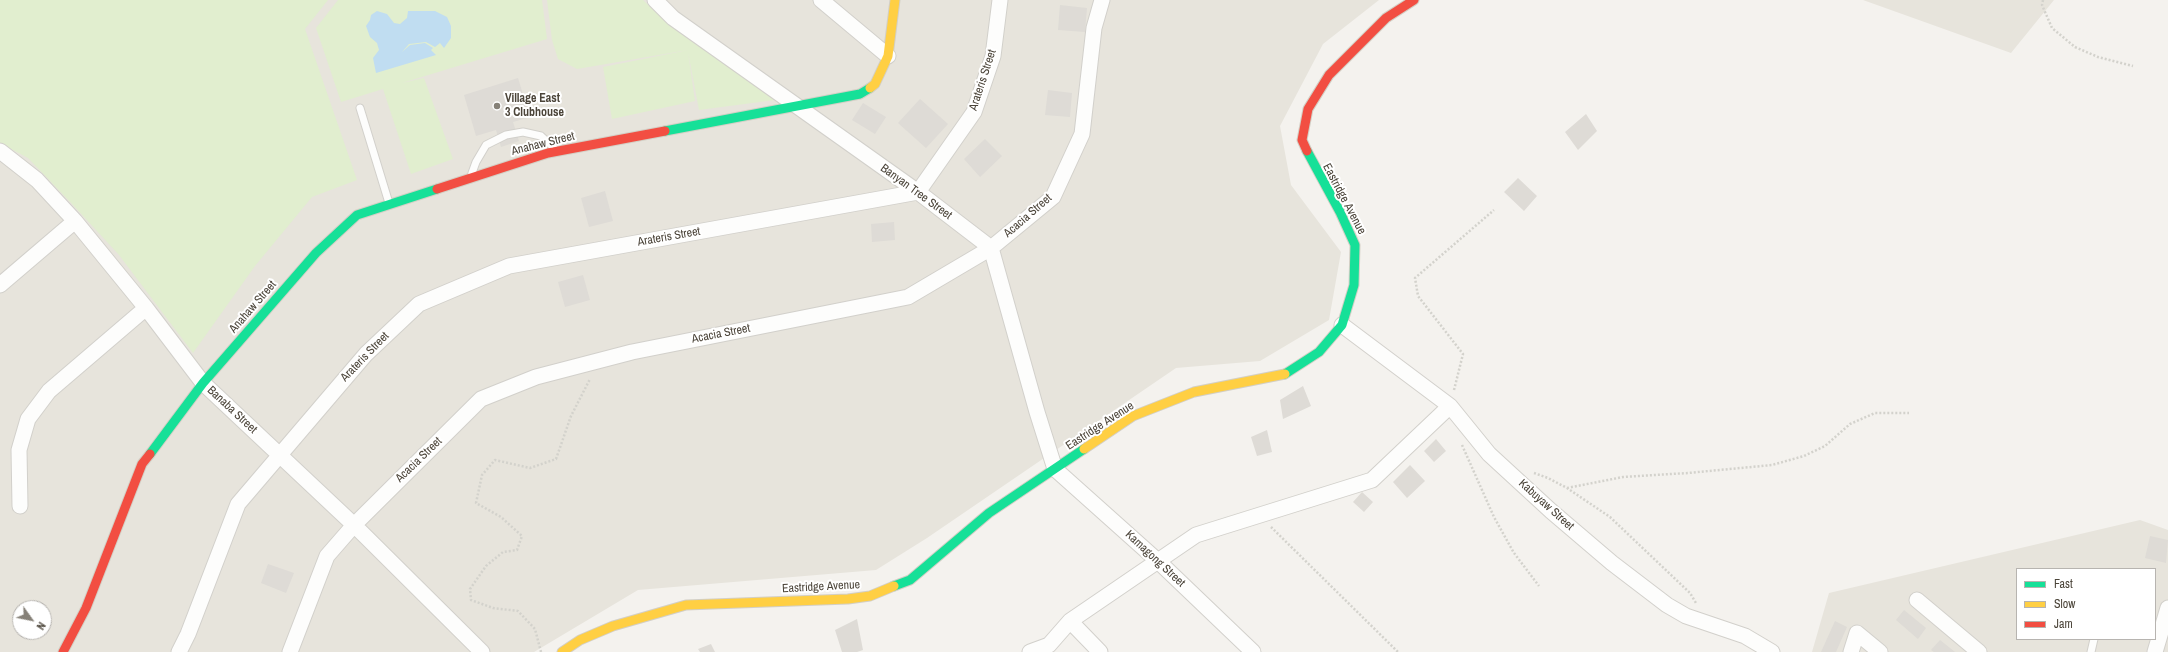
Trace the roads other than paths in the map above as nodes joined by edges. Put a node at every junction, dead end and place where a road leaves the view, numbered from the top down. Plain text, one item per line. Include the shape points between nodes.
1 (655, 0) edge
2 (821, 0) edge
3 (895, 0) edge
4 (1000, 0) edge
5 (1102, 0) edge
6 (1414, 0) edge
7 (888, 56) junction
8 (797, 107) junction
9 (360, 108) dead end
10 (558, 151) junction
11 (0, 152) edge
12 (472, 177) junction
13 (918, 192) junction
14 (390, 203) junction
15 (75, 221) junction
16 (991, 248) junction
17 (0, 285) edge
18 (146, 308) junction
19 (1342, 325) junction
20 (203, 383) junction
21 (1450, 406) junction
22 (279, 454) junction
23 (1055, 469) junction
24 (20, 506) dead end
25 (354, 525) junction
26 (1159, 562) junction
27 (1917, 600) dead end
28 (2168, 608) edge
29 (1070, 621) junction
30 (2164, 635) edge
31 (2094, 640) edge
32 (63, 652) edge
33 (179, 652) edge
34 (290, 652) edge
35 (482, 652) edge
36 (562, 652) edge
37 (1030, 652) edge
38 (1100, 652) edge
39 (1253, 652) edge
40 (1772, 652) edge
41 (1851, 652) edge
42 (1880, 652) edge
43 (1979, 652) edge
44 (2091, 652) edge
45 (2155, 652) edge

1 - 8 street, Banyan Tree Street via 673,18
2 - 7 street
3 - 7 street, Anahaw Street
4 - 13 street, Arateris Street via 993,56 974,112
5 - 16 street, Acacia Street via 1094,28 1082,134 1079,141 1053,197
6 - 19 street, Eastridge Avenue via 1386,18 1329,75 1308,108 1302,140 1355,245 1354,285
7 - 8 street, Anahaw Street via 875,84 860,94
8 - 10 street, Anahaw Street
8 - 13 street, Banyan Tree Street
9 - 14 lane
10 - 12 street, Anahaw Street
10 - 12 lane via 541,136 522,132 506,135 486,146 476,162
11 - 15 street, Banaba Street via 37,180
12 - 14 street, Anahaw Street
13 - 16 street, Banyan Tree Street
13 - 22 street, Arateris Street via 509,266 419,304 366,354
14 - 20 street, Anahaw Street via 357,215 316,253
15 - 17 street
15 - 18 street, Banaba Street
16 - 23 street
16 - 25 street, Acacia Street via 908,297 632,352 536,378 481,399
18 - 20 street, Banaba Street
18 - 24 street via 49,391 28,419 19,450
19 - 21 street, Kabuyaw Street
19 - 23 street, Eastridge Avenue via 1318,352 1289,373 1194,392 1133,416
20 - 22 street, Banaba Street
20 - 32 street, Anahaw Street via 142,464 86,608
21 - 26 street via 1372,480 1196,535
21 - 40 street, Kabuyaw Street via 1489,454 1612,563 1667,605 1686,616 1746,636
22 - 25 street, Banaba Street
22 - 33 street, Arateris Street via 238,504
23 - 26 street, Kamagong Street
23 - 36 street, Eastridge Avenue via 989,513 910,580 870,596 686,605 613,626 580,640
25 - 34 street, Acacia Street via 327,556
25 - 35 street, Banaba Street
26 - 29 street
26 - 39 street, Kamagong Street
27 - 43 street
28 - 30 street
29 - 37 street via 1049,646
29 - 38 street
30 - 45 street
31 - 44 lane
41 - 42 street via 1857,632

